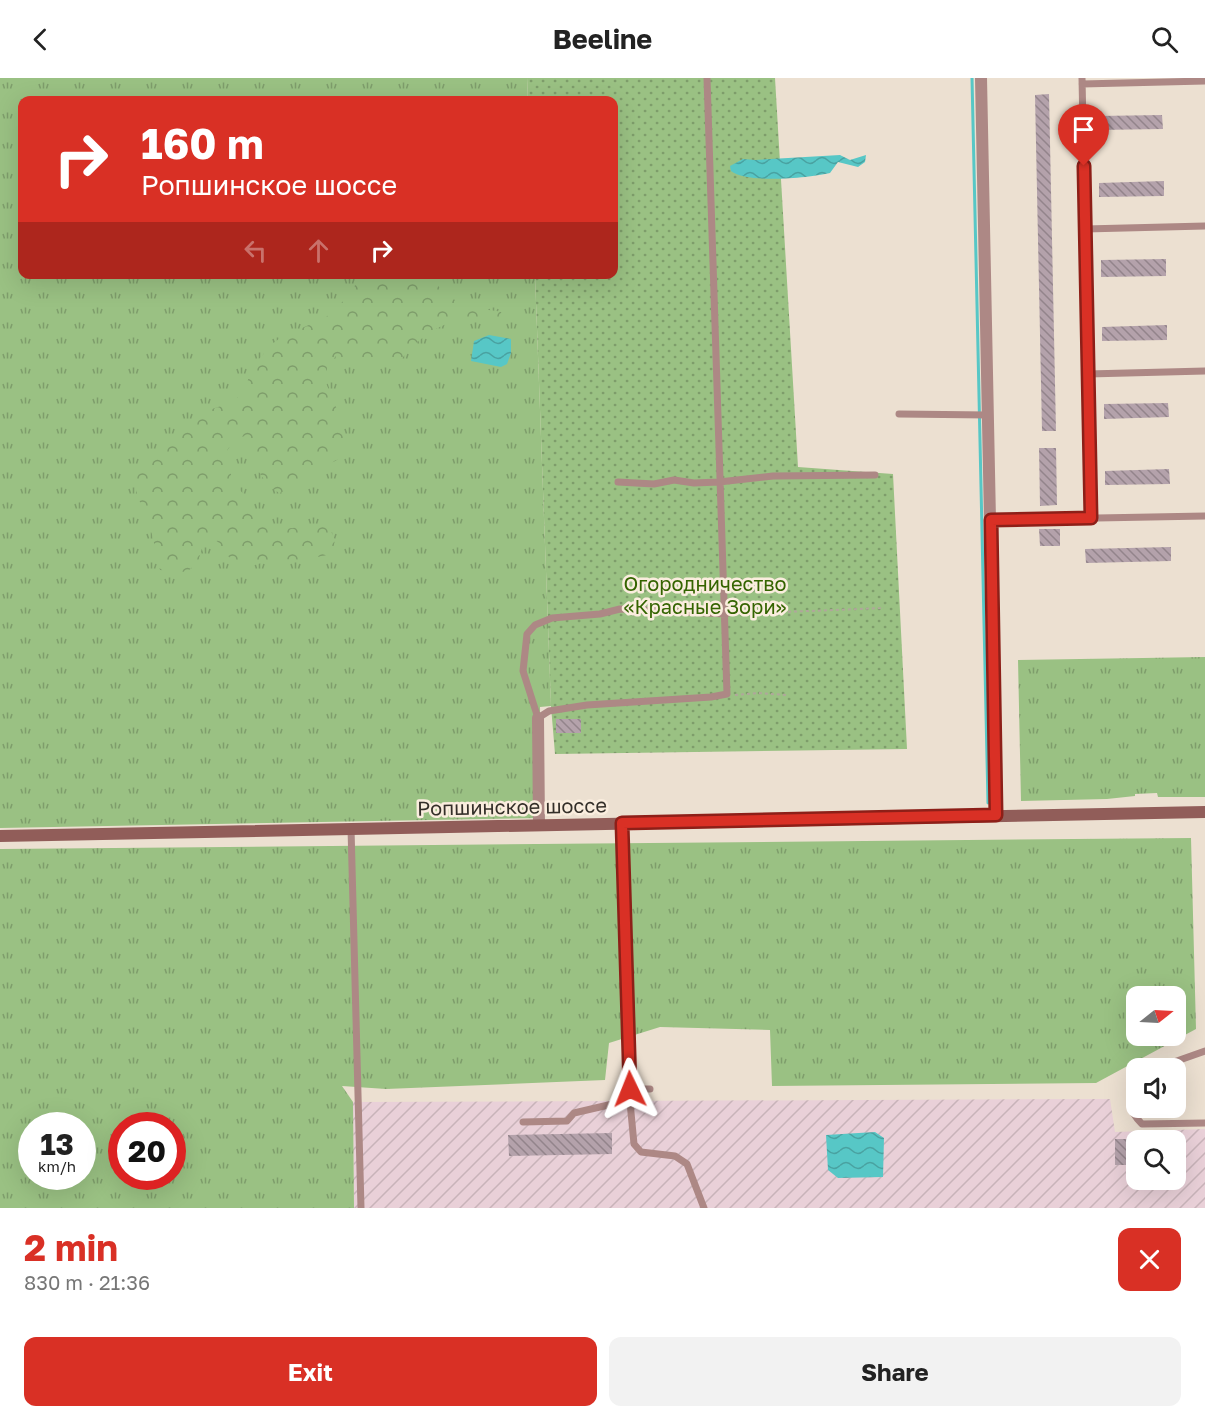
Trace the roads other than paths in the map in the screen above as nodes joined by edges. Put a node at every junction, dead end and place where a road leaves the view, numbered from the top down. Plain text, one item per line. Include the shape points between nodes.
1 (707, 78) edge
2 (981, 78) edge
3 (1082, 81) edge
4 (1205, 81) edge
5 (1205, 226) edge
6 (1085, 229) junction
7 (1205, 371) edge
8 (1088, 374) junction
9 (899, 414) dead end
10 (988, 415) junction
11 (874, 475) dead end
12 (618, 482) dead end
13 (719, 482) junction
14 (1205, 516) edge
15 (1091, 518) junction
16 (991, 520) junction
17 (726, 615) junction
18 (538, 718) junction
19 (1205, 812) edge
20 (996, 815) junction
21 (622, 823) junction
22 (539, 825) junction
23 (351, 828) junction
24 (0, 836) edge
25 (1205, 1051) edge
26 (1186, 1058) edge
27 (630, 1089) junction
28 (650, 1089) dead end
29 (630, 1102) junction
30 (1138, 1118) edge
31 (524, 1122) dead end
32 (1205, 1123) edge
33 (361, 1208) edge
34 (704, 1208) edge

1 - 13 lane
2 - 10 street
3 - 4 lane
3 - 6 lane
5 - 6 lane
6 - 8 lane
7 - 8 lane
8 - 15 lane
9 - 10 lane
10 - 16 street
11 - 13 lane
12 - 13 lane
13 - 17 lane
14 - 15 lane
15 - 16 lane
16 - 20 street
17 - 18 lane via 727,694 587,705 549,711
17 - 18 lane via 620,609 552,618 535,625 527,634 523,671
18 - 22 street
19 - 20 main road, Ропшинское шоссе
20 - 21 main road, Ропшинское шоссе
21 - 22 main road, Ропшинское шоссе
21 - 27 lane
22 - 23 main road, Ропшинское шоссе
23 - 24 main road, Ропшинское шоссе
23 - 33 lane
25 - 26 lane
27 - 28 lane
27 - 29 lane
29 - 31 lane via 574,1113 567,1121
29 - 34 lane via 637,1149 675,1156 687,1164
30 - 32 lane via 1142,1124

